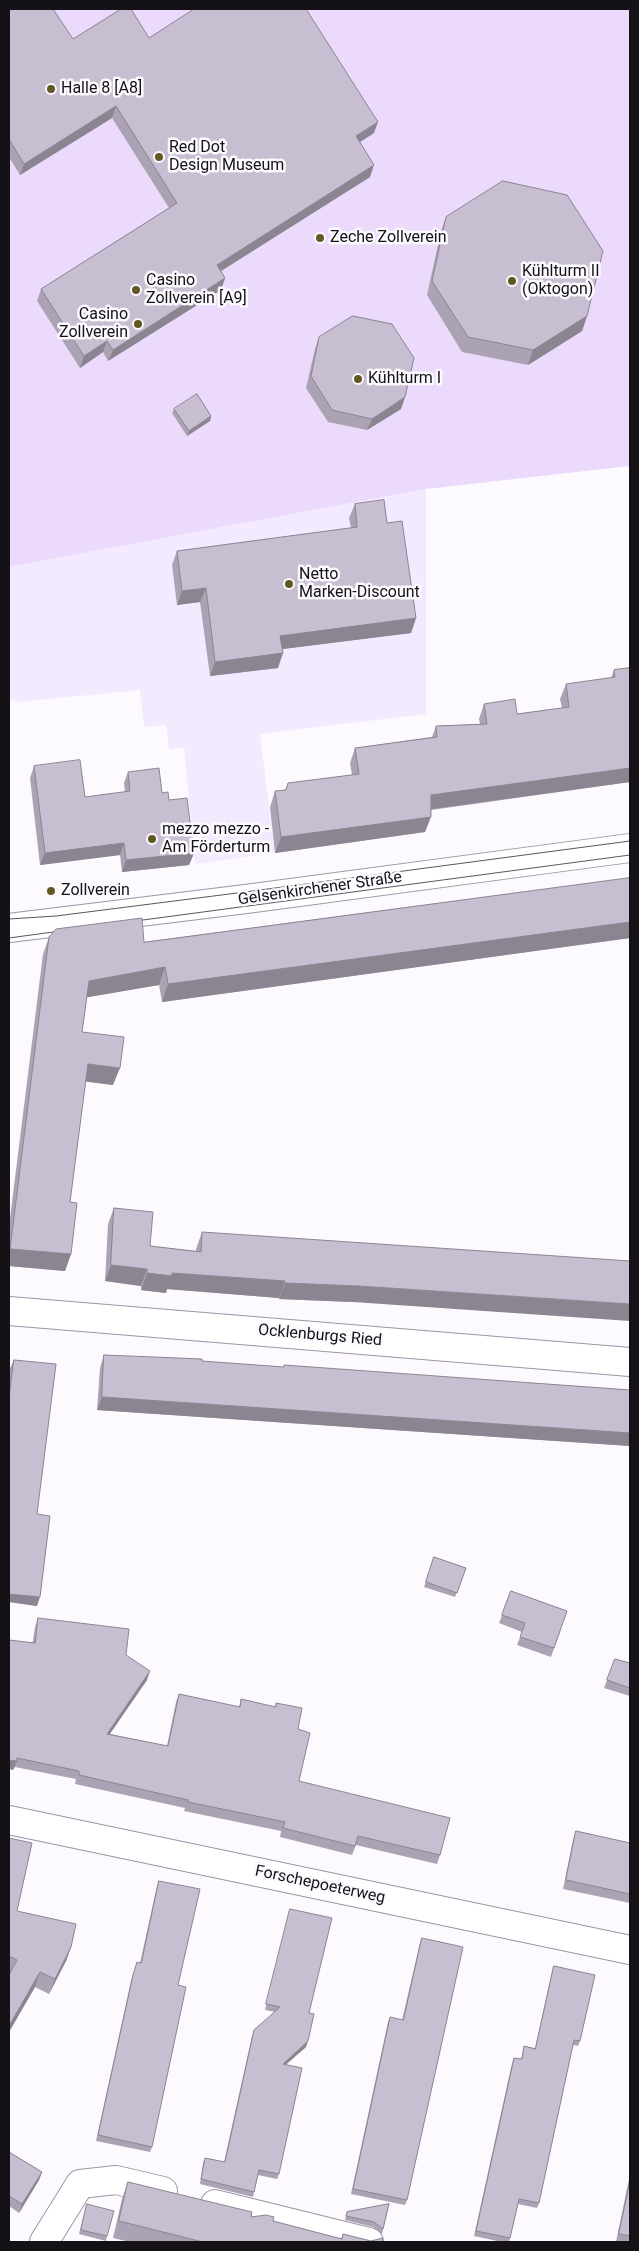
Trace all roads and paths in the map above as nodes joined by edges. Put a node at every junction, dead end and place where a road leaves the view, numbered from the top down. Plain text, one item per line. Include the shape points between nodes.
1 (630, 848) edge
2 (9, 928) edge
3 (9, 1311) edge
4 (630, 1362) edge
5 (9, 1820) edge
6 (630, 1950) edge
7 (44, 2242) edge
8 (368, 2242) edge

1 - 2 street, Gelsenkirchener Straße
3 - 4 street, Ocklenburgs Ried
5 - 6 street, Forschepoeterweg
7 - 8 street via 80,2184 116,2180

